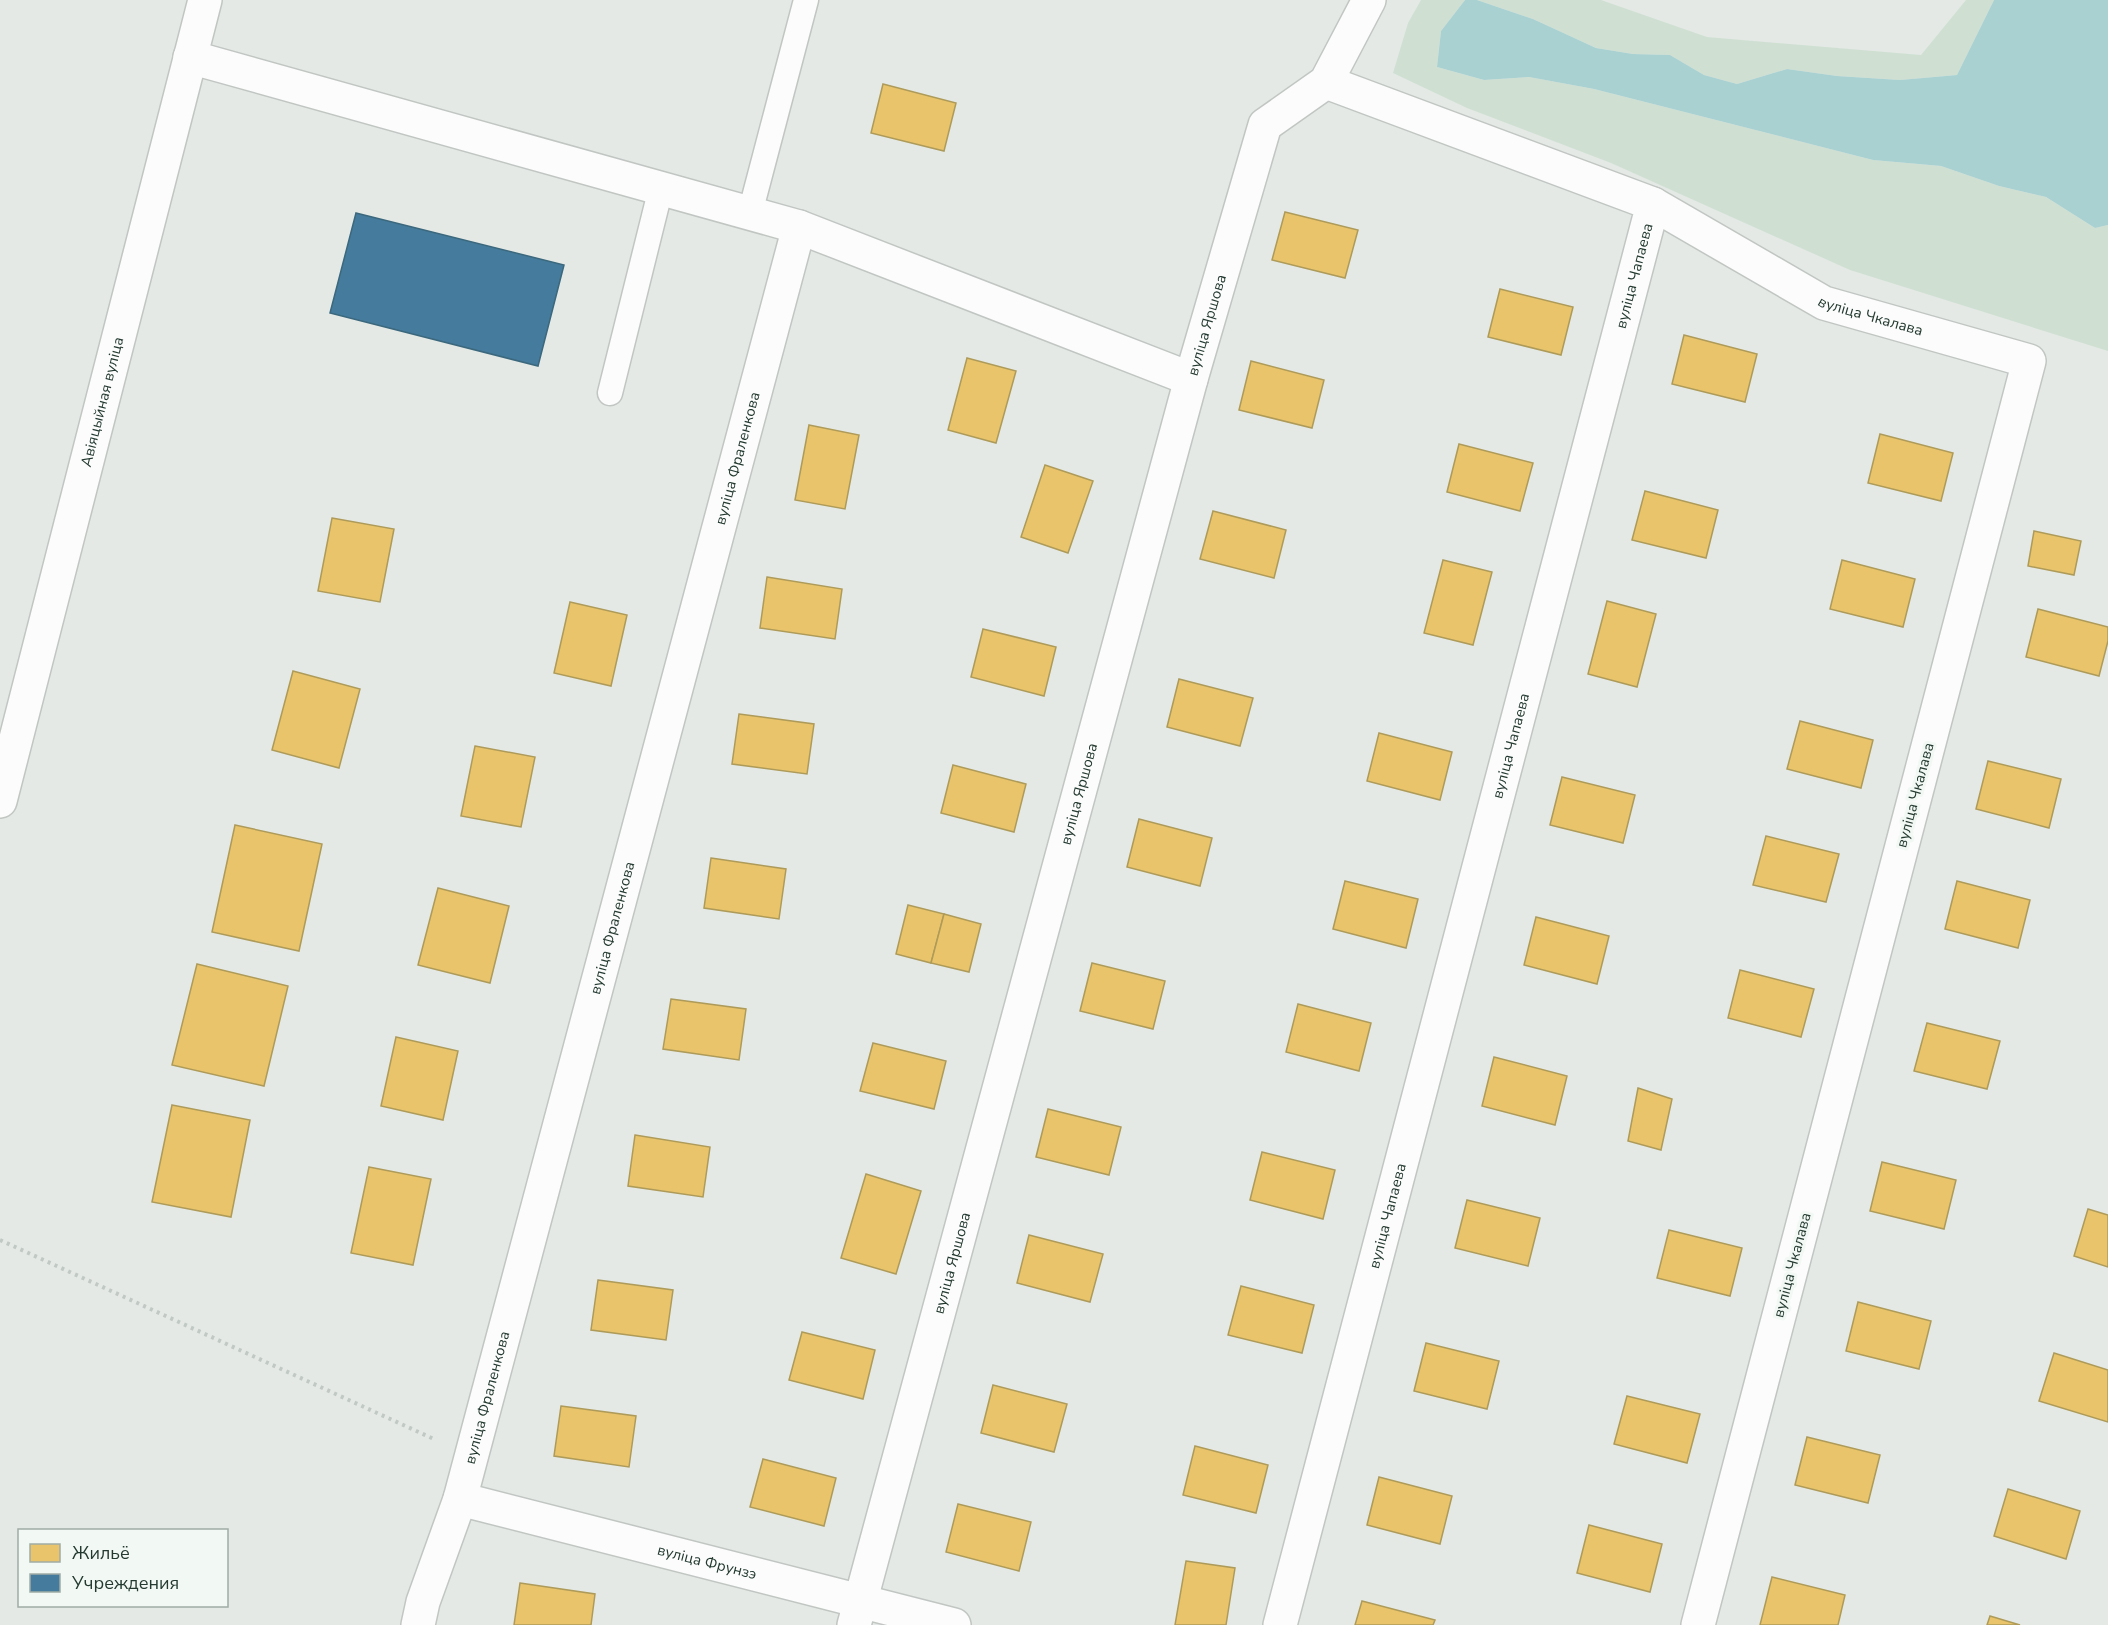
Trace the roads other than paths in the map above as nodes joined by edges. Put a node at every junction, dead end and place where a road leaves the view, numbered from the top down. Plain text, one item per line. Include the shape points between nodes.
1 (205, 0) edge
2 (806, 0) edge
3 (1369, 0) edge
4 (190, 57) junction
5 (1326, 82) junction
6 (661, 188) junction
7 (1653, 204) junction
8 (750, 213) junction
9 (799, 227) junction
10 (1191, 379) junction
11 (610, 393) dead end
12 (0, 801) edge
13 (460, 1499) junction
14 (856, 1614) edge
15 (418, 1625) edge
16 (954, 1625) edge
17 (1280, 1625) edge
18 (1698, 1625) edge

1 - 4 street, Авіяцыйная вуліца
2 - 8 lane
3 - 5 street, вуліца Яршова
4 - 6 street
4 - 12 street, Авіяцыйная вуліца
5 - 7 street, вуліца Чапаева
5 - 10 street, вуліца Яршова via 1265,125
6 - 8 street
6 - 11 lane
7 - 17 street, вуліца Чапаева
7 - 18 street, вуліца Чкалава via 1824,303 2029,362
8 - 9 street
9 - 10 street
9 - 13 street, вуліца Фраленкова
10 - 14 street, вуліца Яршова
13 - 14 street, вуліца Фрунзэ
13 - 15 street, вуліца Фраленкова
14 - 16 street, вуліца Фрунзэ

